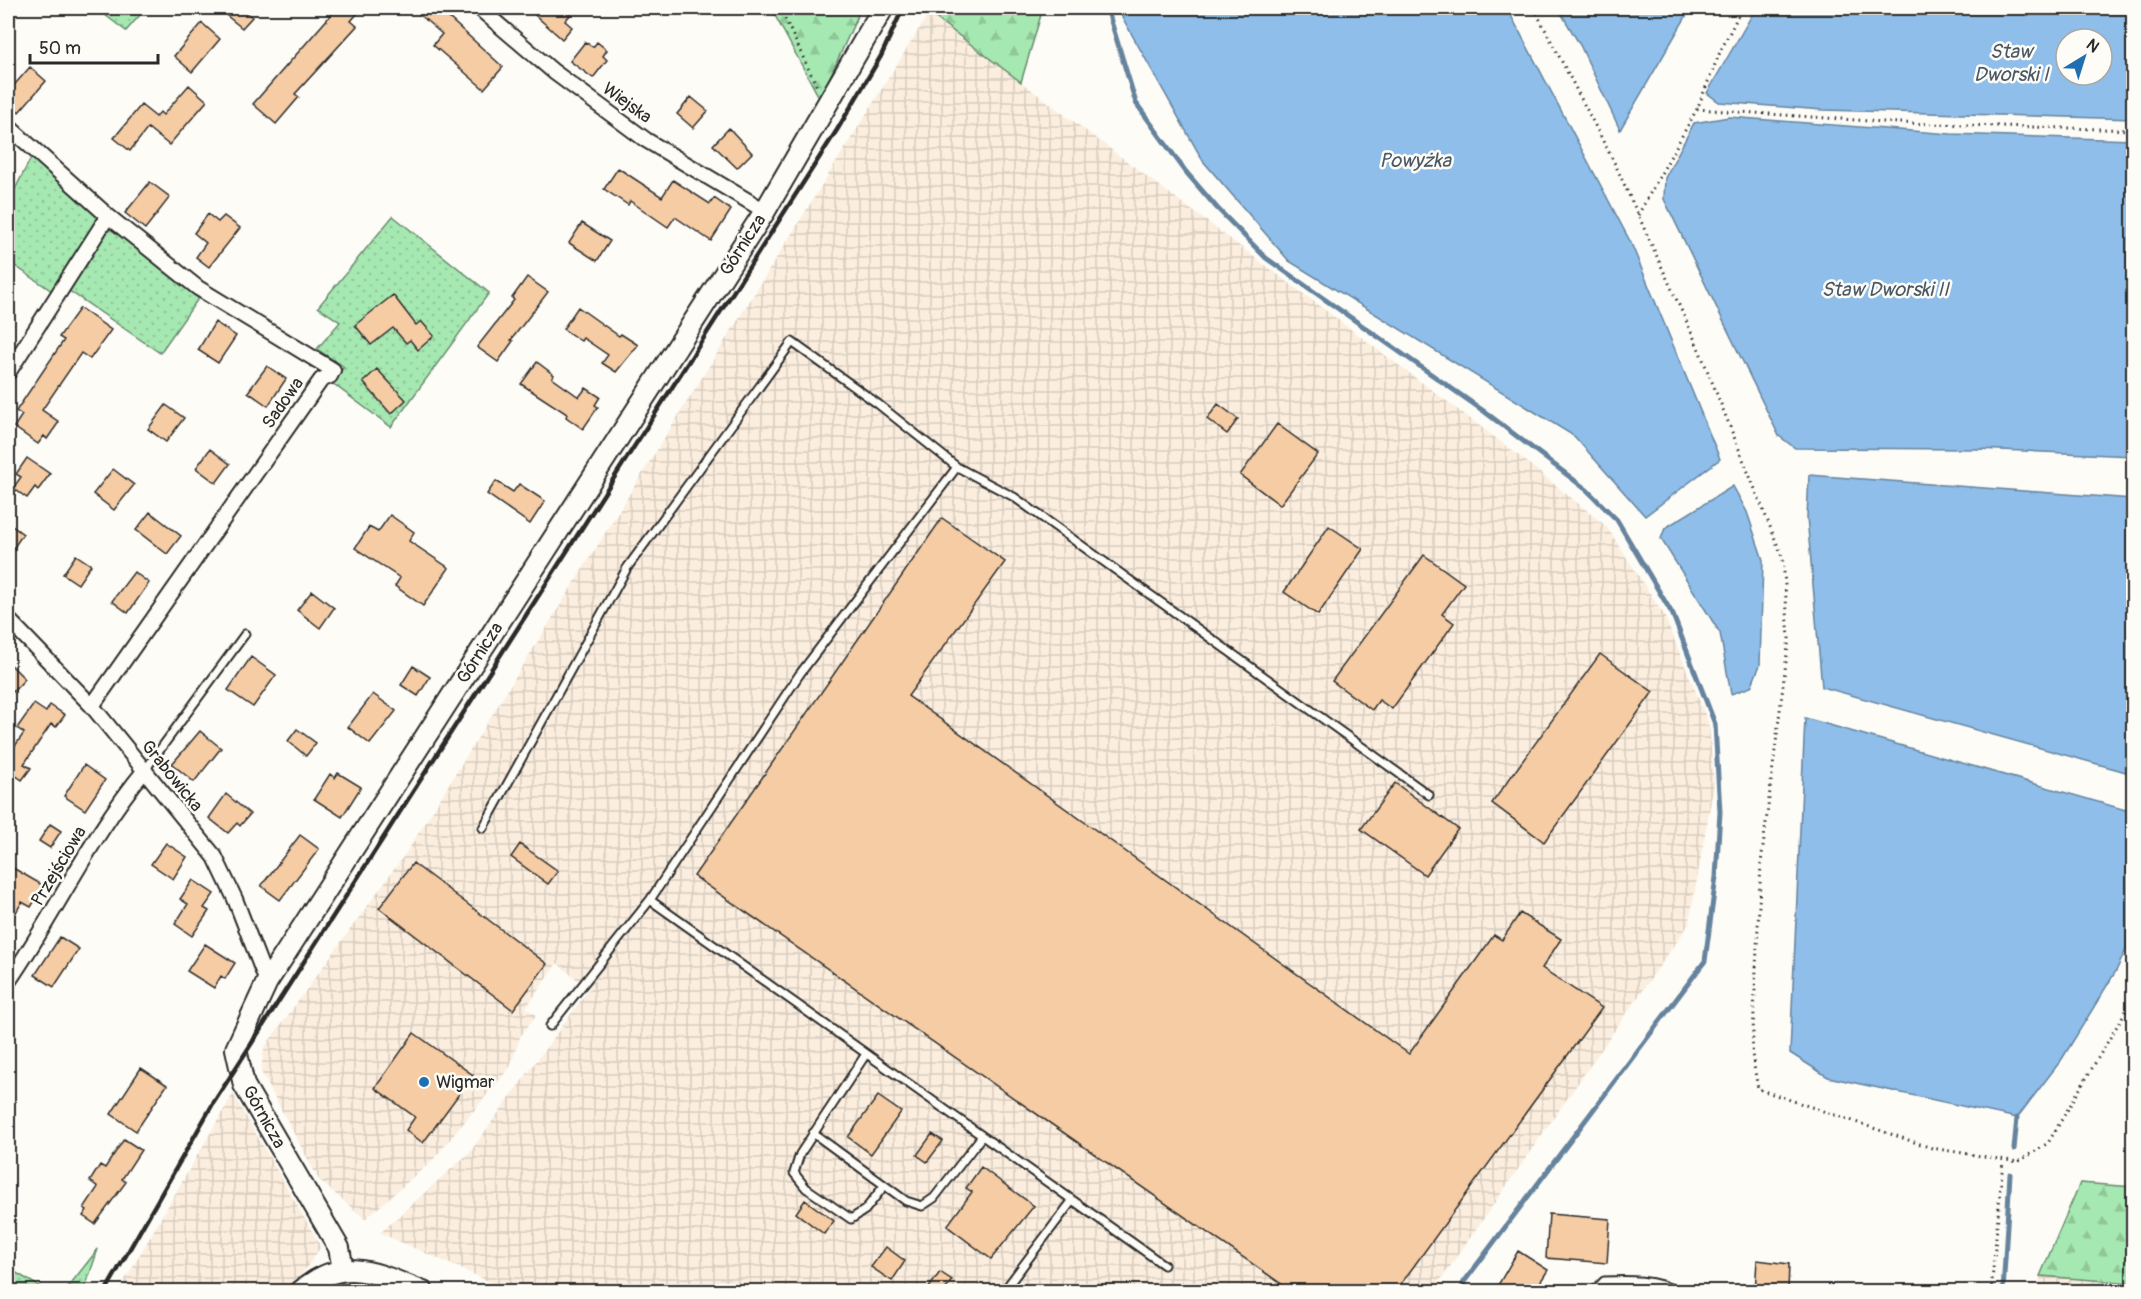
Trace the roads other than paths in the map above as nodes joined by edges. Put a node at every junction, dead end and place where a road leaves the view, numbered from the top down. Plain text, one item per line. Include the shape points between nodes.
1 (478, 8) edge
2 (883, 8) edge
3 (8, 126) edge
4 (765, 211) junction
5 (108, 216) junction
6 (8, 374) edge
7 (957, 467) junction
8 (8, 619) edge
9 (245, 634) dead end
10 (92, 706) junction
11 (145, 770) junction
12 (1429, 795) dead end
13 (483, 828) dead end
14 (650, 900) junction
15 (8, 982) edge
16 (267, 982) junction
17 (550, 1026) dead end
18 (866, 1054) junction
19 (813, 1133) junction
20 (982, 1136) junction
21 (884, 1186) junction
22 (1072, 1201) junction
23 (1164, 1265) dead end
24 (343, 1269) junction
25 (300, 1292) edge
26 (423, 1292) edge
27 (1004, 1292) edge
28 (1593, 1292) edge
29 (1678, 1292) edge

1 - 4 street, Wiejska via 554,72 646,140
2 - 4 street, Górnicza
3 - 5 street, Sadowa
4 - 16 street, Górnicza
5 - 6 street
5 - 10 street, Sadowa via 198,288 333,370 321,380
7 - 12 lane via 1014,497
7 - 13 lane via 792,342 627,568
7 - 14 lane via 799,675
8 - 10 street, Grabowicka
9 - 11 lane
10 - 11 street, Grabowicka
11 - 15 street, Przejściowa via 119,801
11 - 16 street, Grabowicka via 215,857
14 - 17 lane
14 - 18 lane
16 - 24 street, Górnicza via 236,1049 244,1085 339,1248
18 - 19 lane
18 - 20 lane
19 - 21 lane
19 - 21 lane via 794,1173 806,1188 851,1219 865,1210
20 - 21 lane via 934,1198 922,1206 906,1201
20 - 22 lane
22 - 23 lane
22 - 27 lane
24 - 25 street via 314,1280
24 - 26 street via 378,1273
28 - 29 lane via 1604,1281 1623,1280 1651,1281

